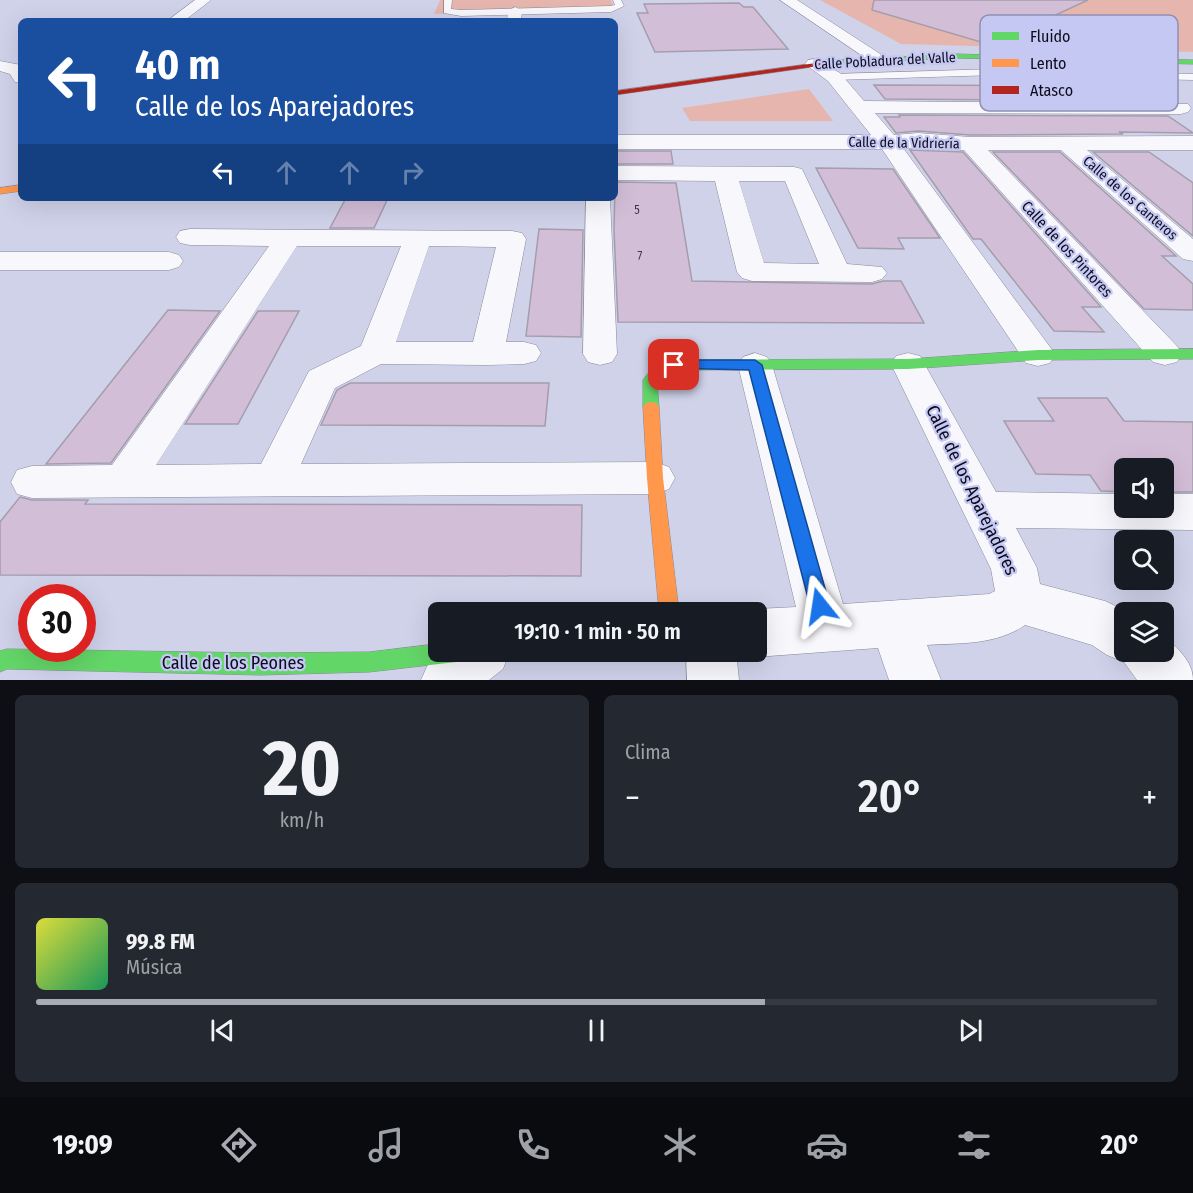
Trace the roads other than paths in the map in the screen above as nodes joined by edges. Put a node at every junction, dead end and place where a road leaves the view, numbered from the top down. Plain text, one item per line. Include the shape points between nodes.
1 (204, 0) edge
2 (448, 0) edge
3 (617, 0) edge
4 (787, 0) edge
5 (493, 16) edge
6 (514, 16) edge
7 (178, 18) edge
8 (980, 57) edge
9 (18, 58) edge
10 (879, 58) junction
11 (0, 61) edge
12 (1178, 62) edge
13 (1193, 62) edge
14 (814, 64) junction
15 (0, 66) edge
16 (18, 70) edge
17 (980, 72) edge
18 (834, 77) junction
19 (1178, 77) edge
20 (1193, 77) edge
21 (18, 79) edge
22 (0, 84) edge
23 (618, 93) edge
24 (860, 107) junction
25 (980, 107) edge
26 (1178, 108) edge
27 (1181, 108) dead end
28 (618, 142) edge
29 (888, 142) junction
30 (1166, 143) junction
31 (1193, 143) edge
32 (970, 144) junction
33 (1067, 144) junction
34 (1193, 161) edge
35 (618, 173) edge
36 (725, 174) junction
37 (18, 188) edge
38 (0, 191) edge
39 (598, 201) edge
40 (190, 237) dead end
41 (288, 238) junction
42 (418, 238) junction
43 (1193, 253) edge
44 (0, 261) edge
45 (169, 261) dead end
46 (837, 273) junction
47 (872, 273) dead end
48 (375, 353) junction
49 (487, 354) junction
50 (524, 354) dead end
51 (600, 354) dead end
52 (1165, 354) junction
53 (1193, 354) edge
54 (1038, 355) junction
55 (908, 364) junction
56 (755, 365) junction
57 (655, 478) junction
58 (273, 480) junction
59 (32, 482) dead end
60 (123, 482) junction
61 (985, 510) junction
62 (1193, 512) edge
63 (1020, 601) junction
64 (668, 602) edge
65 (894, 623) junction
66 (826, 628) junction
67 (1114, 631) edge
68 (767, 632) edge
69 (428, 655) edge
70 (0, 662) edge
71 (472, 662) edge
72 (482, 662) edge
73 (712, 662) edge
74 (1155, 662) edge
75 (263, 672) edge
76 (447, 680) edge
77 (474, 680) edge
78 (713, 680) edge
79 (915, 680) edge
80 (1171, 680) edge

1 - 7 street
2 - 5 lane via 447,11
3 - 6 lane via 620,6 611,9
4 - 10 street
5 - 6 lane
8 - 10 street, Calle Pobladura del Valle
9 - 11 street
10 - 14 street, Calle Pobladura del Valle
12 - 13 street, Calle Pobladura del Valle
14 - 18 street
14 - 23 street, Calle Pobladura del Valle
15 - 16 street
17 - 18 lane, Calle Pobladura del Valle
18 - 24 street
19 - 20 lane, Calle Pobladura del Valle
21 - 22 street
24 - 25 street
24 - 29 street
26 - 27 street
28 - 29 street, Calle de la Vidriería
29 - 32 street, Calle de la Vidriería
29 - 54 street
30 - 31 street, Calle de la Vidriería
30 - 33 street, Calle de la Vidriería
30 - 34 street
32 - 33 street, Calle de la Vidriería
32 - 52 street, Calle de los Pintores
33 - 43 street, Calle de los Canteros
35 - 36 street
36 - 46 street via 794,174
36 - 46 street via 752,272
37 - 38 street
39 - 51 street
40 - 41 street
41 - 42 street
41 - 60 street
42 - 48 street
42 - 49 street via 512,239
44 - 45 street
46 - 47 street
48 - 49 street
48 - 58 street via 321,380
49 - 50 street
52 - 53 street
52 - 54 street
54 - 55 street
55 - 56 street
55 - 61 street, Calle de los Aparejadores
56 - 57 street via 674,365 662,367 650,380
56 - 66 street
57 - 58 street
57 - 64 street
58 - 60 street
59 - 60 street
61 - 62 street
61 - 63 street, Calle de los Aparejadores via 1014,568
63 - 65 street via 996,617
63 - 67 street
65 - 66 street
65 - 79 street
66 - 68 street
69 - 75 street, Calle de los Peones
70 - 75 street, Calle de los Peones via 7,659
71 - 76 street
72 - 77 street
73 - 78 street
74 - 80 street

